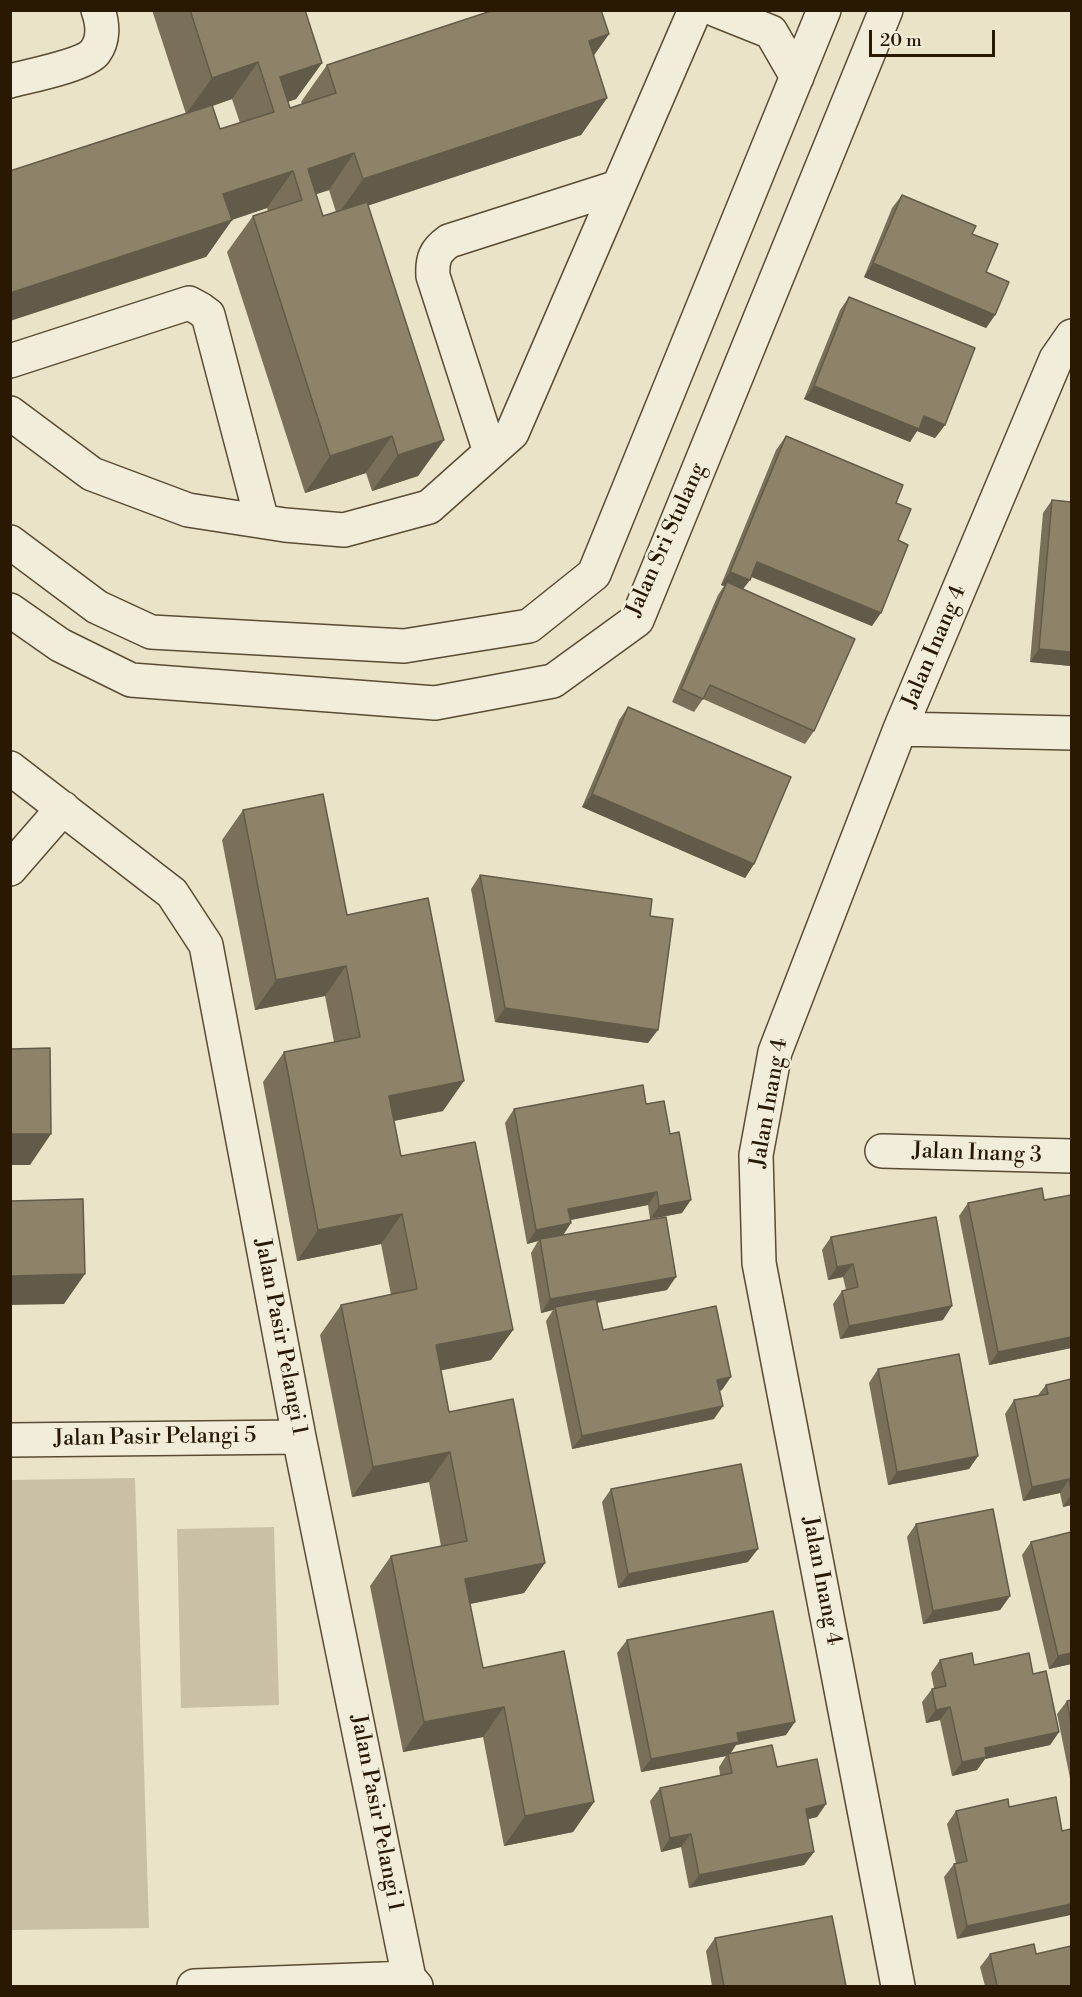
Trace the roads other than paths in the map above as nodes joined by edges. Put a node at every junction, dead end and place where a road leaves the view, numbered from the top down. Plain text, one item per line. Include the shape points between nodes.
1 (98, 10) edge
2 (695, 10) edge
3 (716, 10) edge
4 (824, 10) edge
5 (886, 10) edge
6 (797, 77) junction
7 (10, 81) edge
8 (618, 188) junction
9 (1071, 336) edge
10 (10, 361) edge
11 (10, 413) edge
12 (490, 452) junction
13 (262, 521) junction
14 (10, 542) edge
15 (10, 610) edge
16 (900, 729) junction
17 (1071, 733) edge
18 (10, 768) edge
19 (63, 808) junction
20 (10, 869) edge
21 (882, 1151) dead end
22 (1071, 1156) edge
23 (299, 1437) junction
24 (10, 1440) edge
25 (412, 1982) edge
26 (194, 1986) edge
27 (898, 1986) edge

1 - 7 street via 102,36 95,51 84,60
2 - 8 street
3 - 6 street via 771,32
4 - 6 street
5 - 15 street, Jalan Sri Stulang via 637,620 553,681 435,703 131,680 60,645
6 - 14 street via 594,574 529,626 404,646 151,632 97,607
8 - 12 street via 512,433
8 - 12 street via 449,242 437,250 432,262 433,276
9 - 16 street, Jalan Inang 4 via 1056,359
10 - 13 street via 189,303 200,309 208,315
11 - 13 street via 92,474 188,510
12 - 13 street via 429,507 344,530
16 - 17 street
16 - 27 street, Jalan Inang 4 via 775,1052 756,1155 759,1263
18 - 19 street, Jalan Pasir Pelangi 1
19 - 20 street
19 - 23 street, Jalan Pasir Pelangi 1 via 172,893 206,945
21 - 22 street, Jalan Inang 3
23 - 24 street, Jalan Pasir Pelangi 5
23 - 25 street, Jalan Pasir Pelangi 1
25 - 26 street

